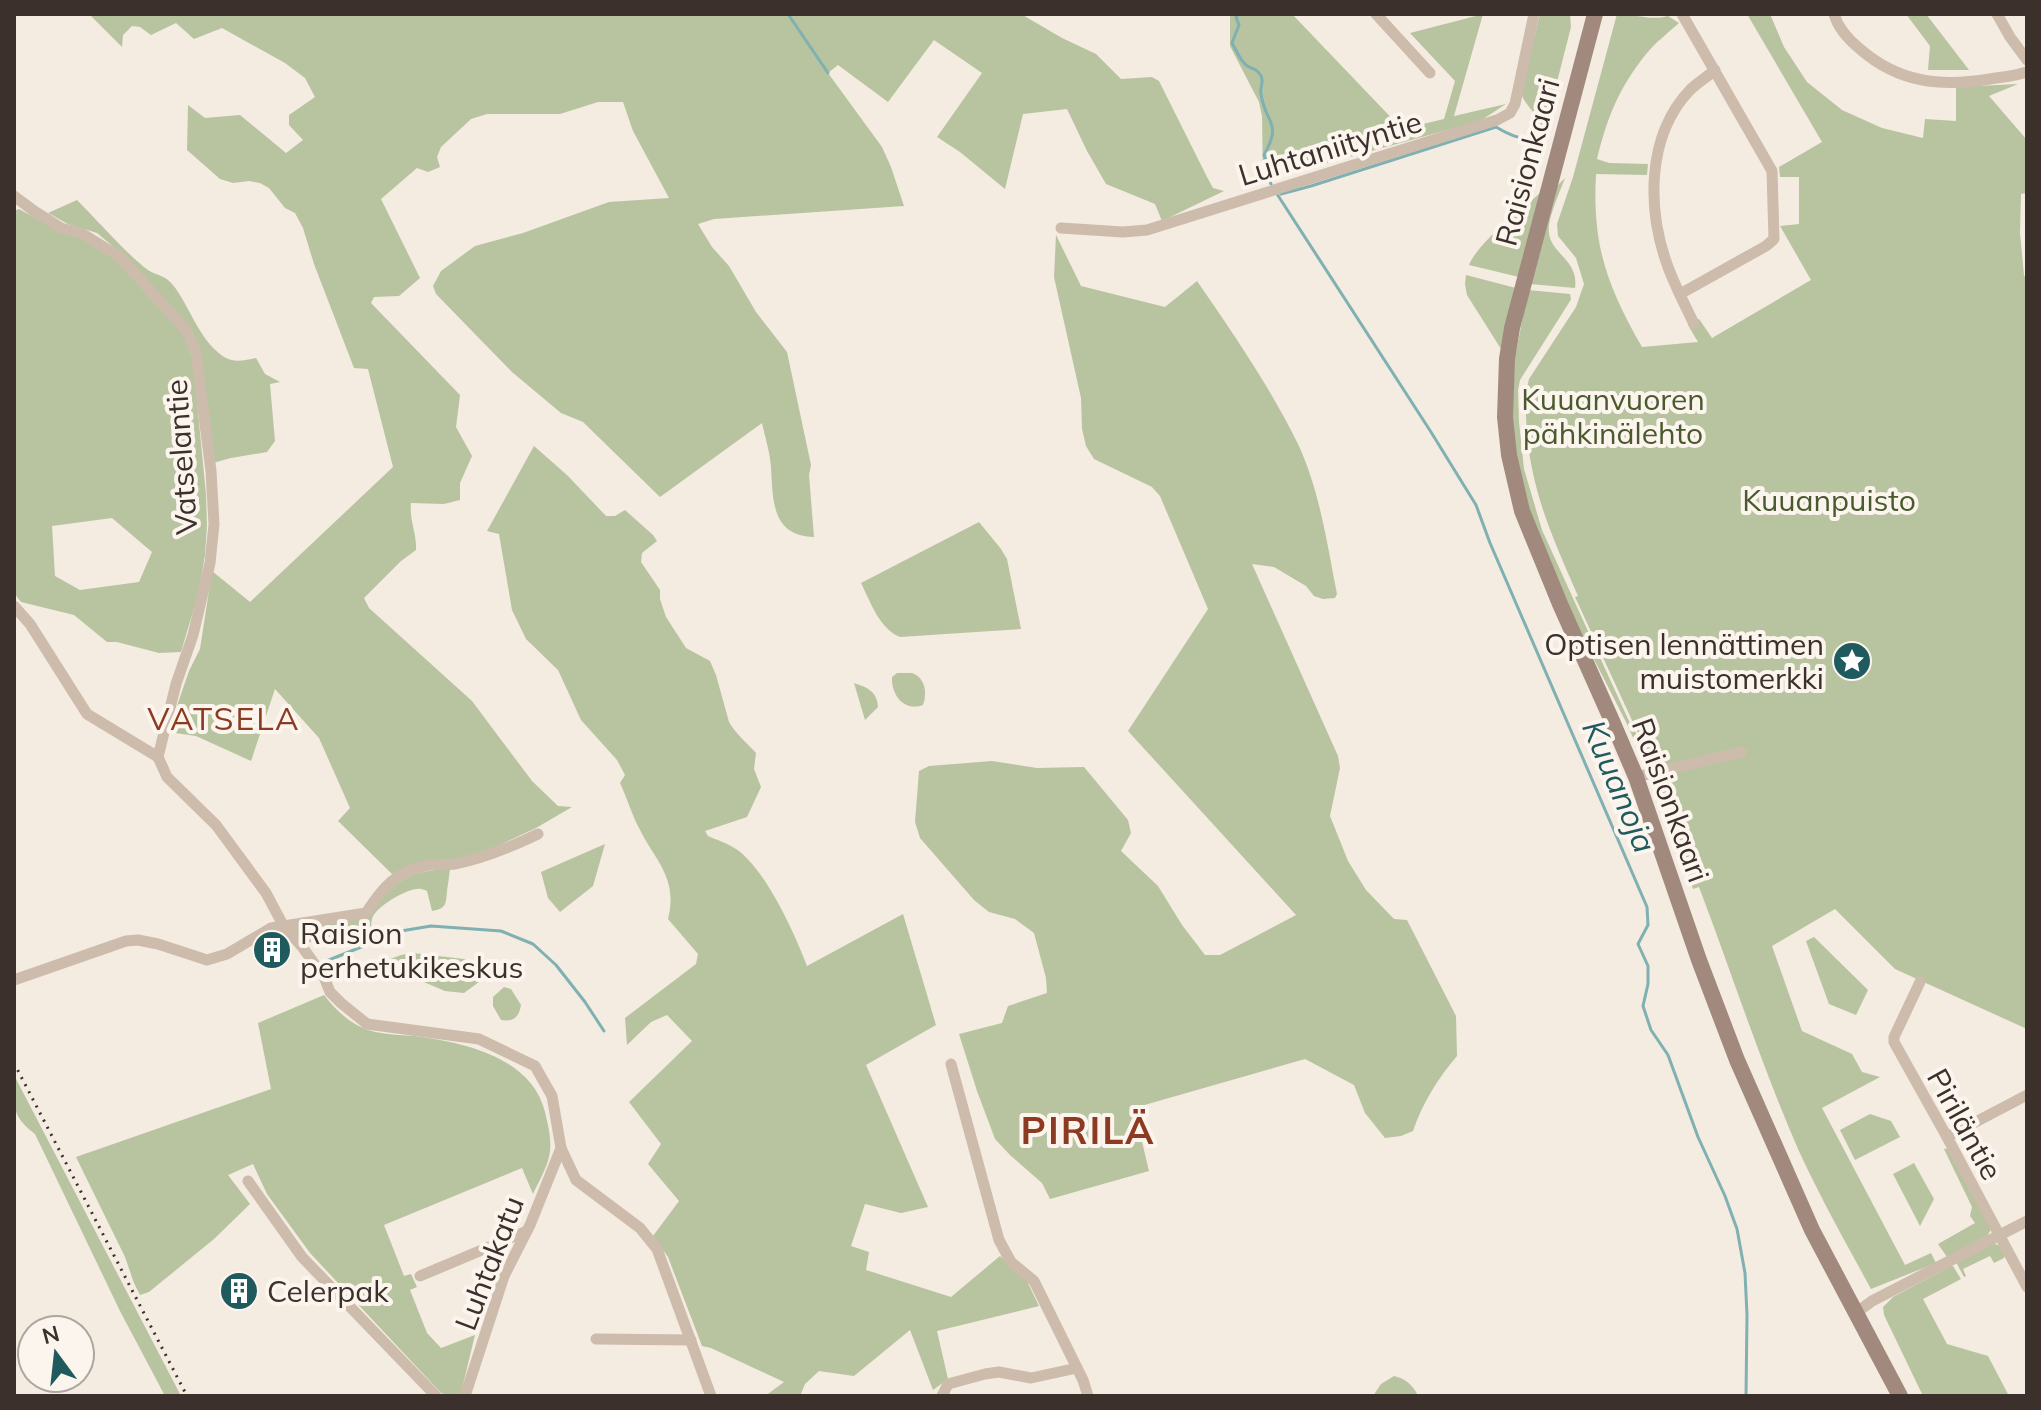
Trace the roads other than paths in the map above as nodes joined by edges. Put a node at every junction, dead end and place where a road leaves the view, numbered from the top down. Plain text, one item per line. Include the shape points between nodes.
1 (1376, 14) edge
2 (1534, 14) edge
3 (1595, 14) edge
4 (1682, 14) edge
5 (1834, 14) edge
6 (1997, 14) edge
7 (2027, 60) edge
8 (1715, 70) junction
9 (2027, 72) edge
10 (1430, 73) dead end
11 (14, 196) edge
12 (1061, 228) dead end
13 (1680, 294) junction
14 (1694, 324) dead end
15 (14, 606) edge
16 (1741, 752) dead end
17 (158, 757) junction
18 (1636, 777) junction
19 (538, 834) dead end
20 (283, 925) junction
21 (14, 980) edge
22 (1920, 982) dead end
23 (951, 1064) dead end
24 (2027, 1095) edge
25 (1947, 1137) junction
26 (561, 1148) junction
27 (248, 1181) dead end
28 (2027, 1221) edge
29 (527, 1231) junction
30 (1999, 1236) junction
31 (420, 1276) dead end
32 (2027, 1287) edge
33 (1856, 1313) junction
34 (596, 1339) dead end
35 (691, 1340) junction
36 (1077, 1368) junction
37 (942, 1393) edge
38 (436, 1396) edge
39 (465, 1396) edge
40 (711, 1396) edge
41 (1088, 1396) edge
42 (1900, 1396) edge

1 - 10 street
2 - 12 street, Luhtaniityntie via 1515,104 1497,120 1147,230
3 - 18 main road, Raisionkaari via 1512,328 1505,417 1522,511
4 - 8 street
5 - 9 street via 1851,41 1900,75 1931,83 1968,83
6 - 7 street
8 - 13 street via 1692,88 1672,116 1654,169 1660,233
8 - 13 street via 1772,171 1774,239
11 - 17 street, Vatselantie via 61,228 81,233 120,257 187,331 196,353 214,524 193,635
13 - 14 street
15 - 17 street via 87,714
16 - 18 street
17 - 20 street via 167,777 216,825
18 - 33 main road, Raisionkaari via 1737,1060 1812,1230
19 - 20 street via 500,852 405,872 383,887 366,913
20 - 21 street via 207,960 158,944 126,941
20 - 26 street via 330,992 367,1024 479,1039 535,1066 552,1096
22 - 25 street, Piriläntie via 1894,1042
23 - 36 street via 999,1240 1011,1262 1034,1281
24 - 25 street
25 - 30 street, Piriläntie
26 - 29 street, Luhtakatu
26 - 35 street via 576,1180 640,1228 657,1249
27 - 38 street via 302,1257
28 - 30 street
29 - 31 street
29 - 39 street, Luhtakatu via 504,1276
30 - 32 street, Piriläntie
30 - 33 street
33 - 42 main road, Raisionkaari
34 - 35 street
35 - 40 street
36 - 37 street via 1031,1378 985,1374 948,1384
36 - 41 street

